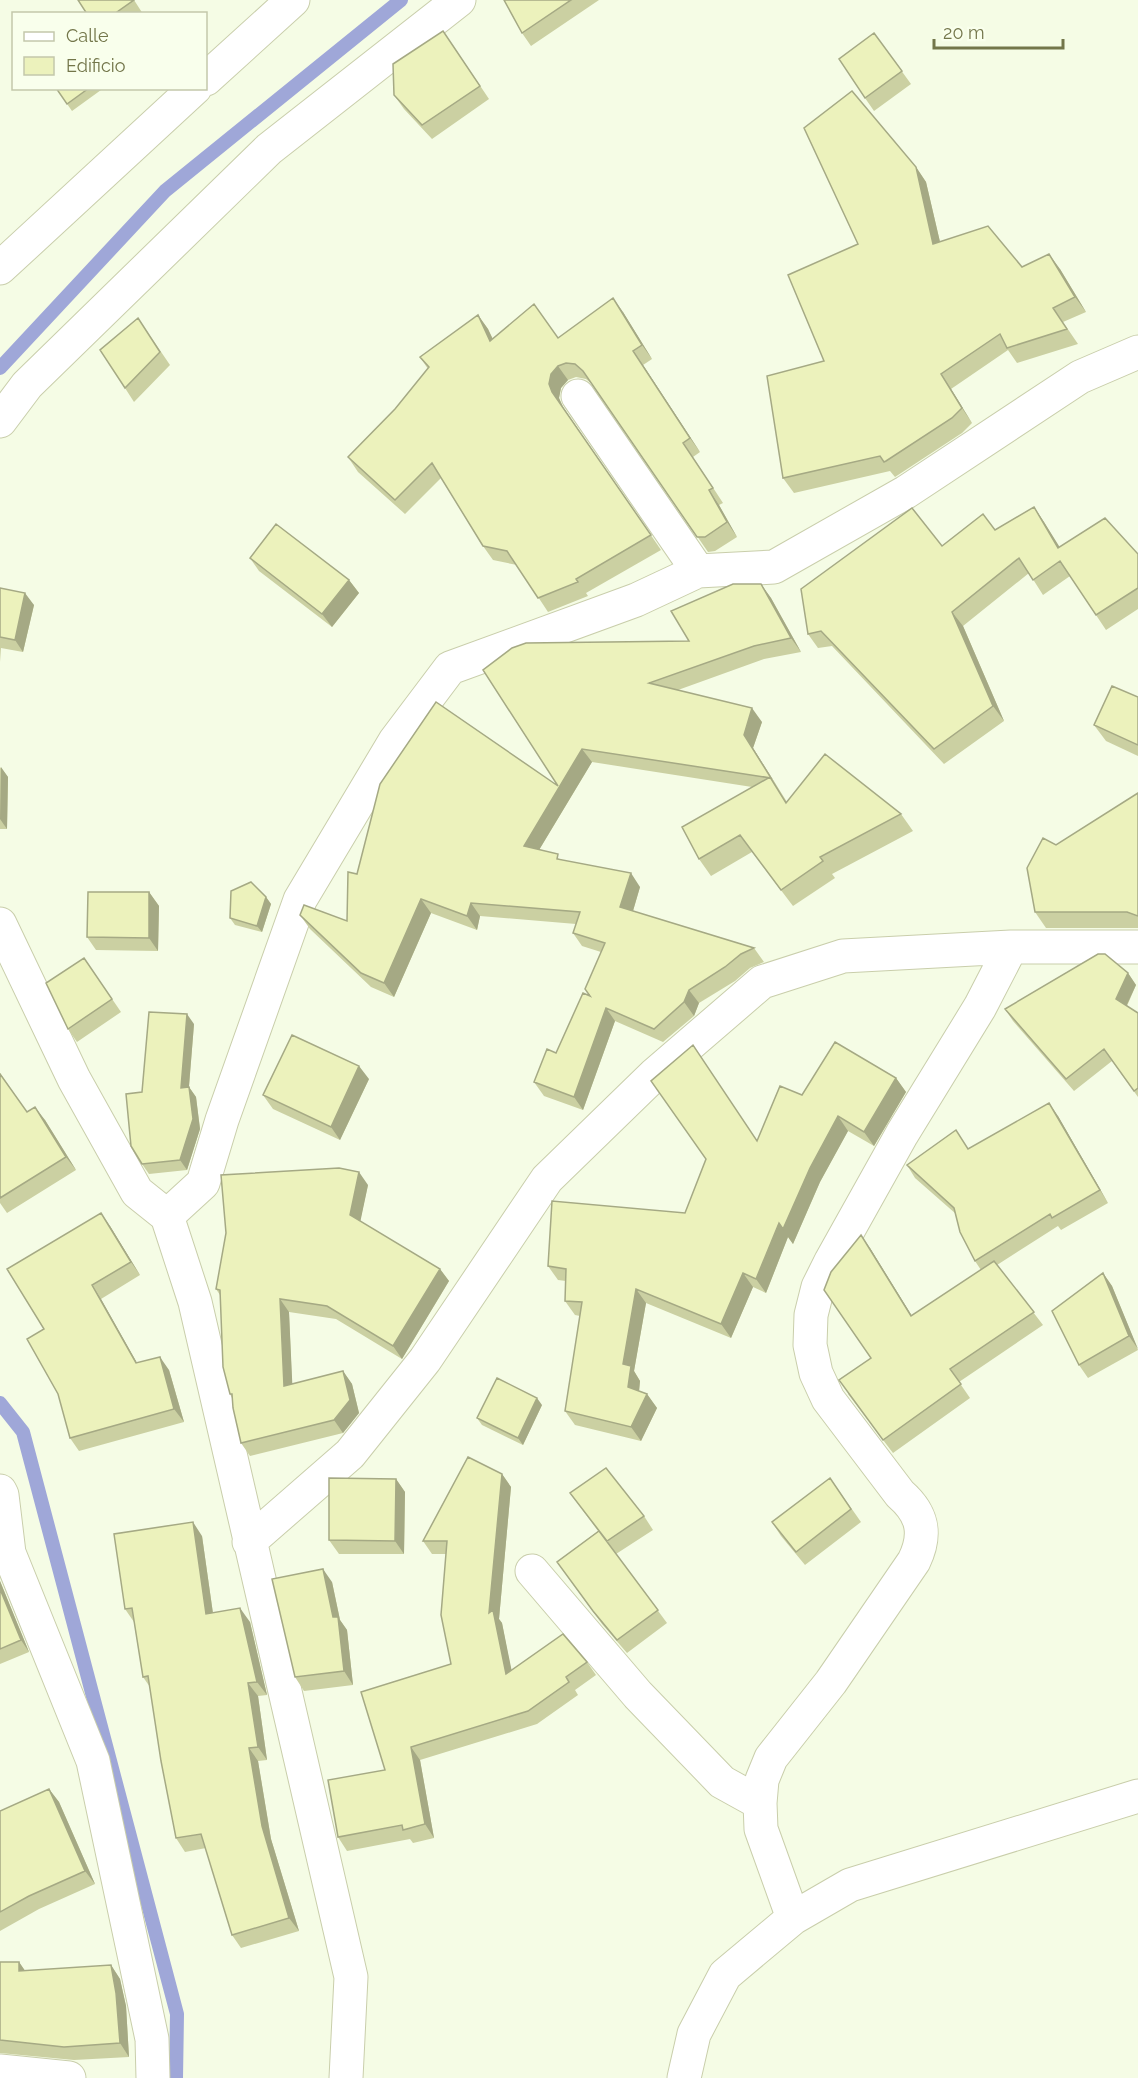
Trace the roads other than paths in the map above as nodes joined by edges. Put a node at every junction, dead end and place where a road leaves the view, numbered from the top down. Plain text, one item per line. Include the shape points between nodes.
1 (293, 0) edge
2 (459, 0) edge
3 (207, 78) edge
4 (193, 90) edge
5 (0, 268) edge
6 (1138, 352) edge
7 (578, 396) dead end
8 (0, 422) edge
9 (698, 571) junction
10 (0, 924) edge
11 (1011, 947) junction
12 (1138, 947) edge
13 (167, 1216) junction
14 (0, 1491) edge
15 (249, 1542) junction
16 (532, 1571) dead end
17 (1138, 1796) edge
18 (760, 1803) junction
19 (793, 1918) junction
20 (0, 2071) edge
21 (69, 2078) edge
22 (153, 2078) edge
23 (346, 2078) edge
24 (684, 2078) edge

1 - 3 street
2 - 8 street via 269,149 27,385
4 - 5 street
6 - 9 street via 1080,377 906,492 774,567
7 - 9 street
9 - 13 street via 636,600 450,668 395,741 300,900 203,1184
10 - 13 street via 74,1078 137,1192
11 - 12 street
11 - 15 street via 843,956 762,982 654,1075 547,1179 425,1360 350,1454
11 - 18 street via 818,1287 810,1345 816,1373 828,1399 914,1508 922,1538 914,1561 831,1682 771,1758 762,1780
13 - 15 street via 195,1302
14 - 22 street via 9,1553 93,1761 152,2039
15 - 23 street via 351,1977
16 - 18 street via 638,1695 722,1782
17 - 19 street via 850,1885
18 - 19 street via 761,1829
19 - 24 street via 725,1975 694,2034
20 - 21 street

